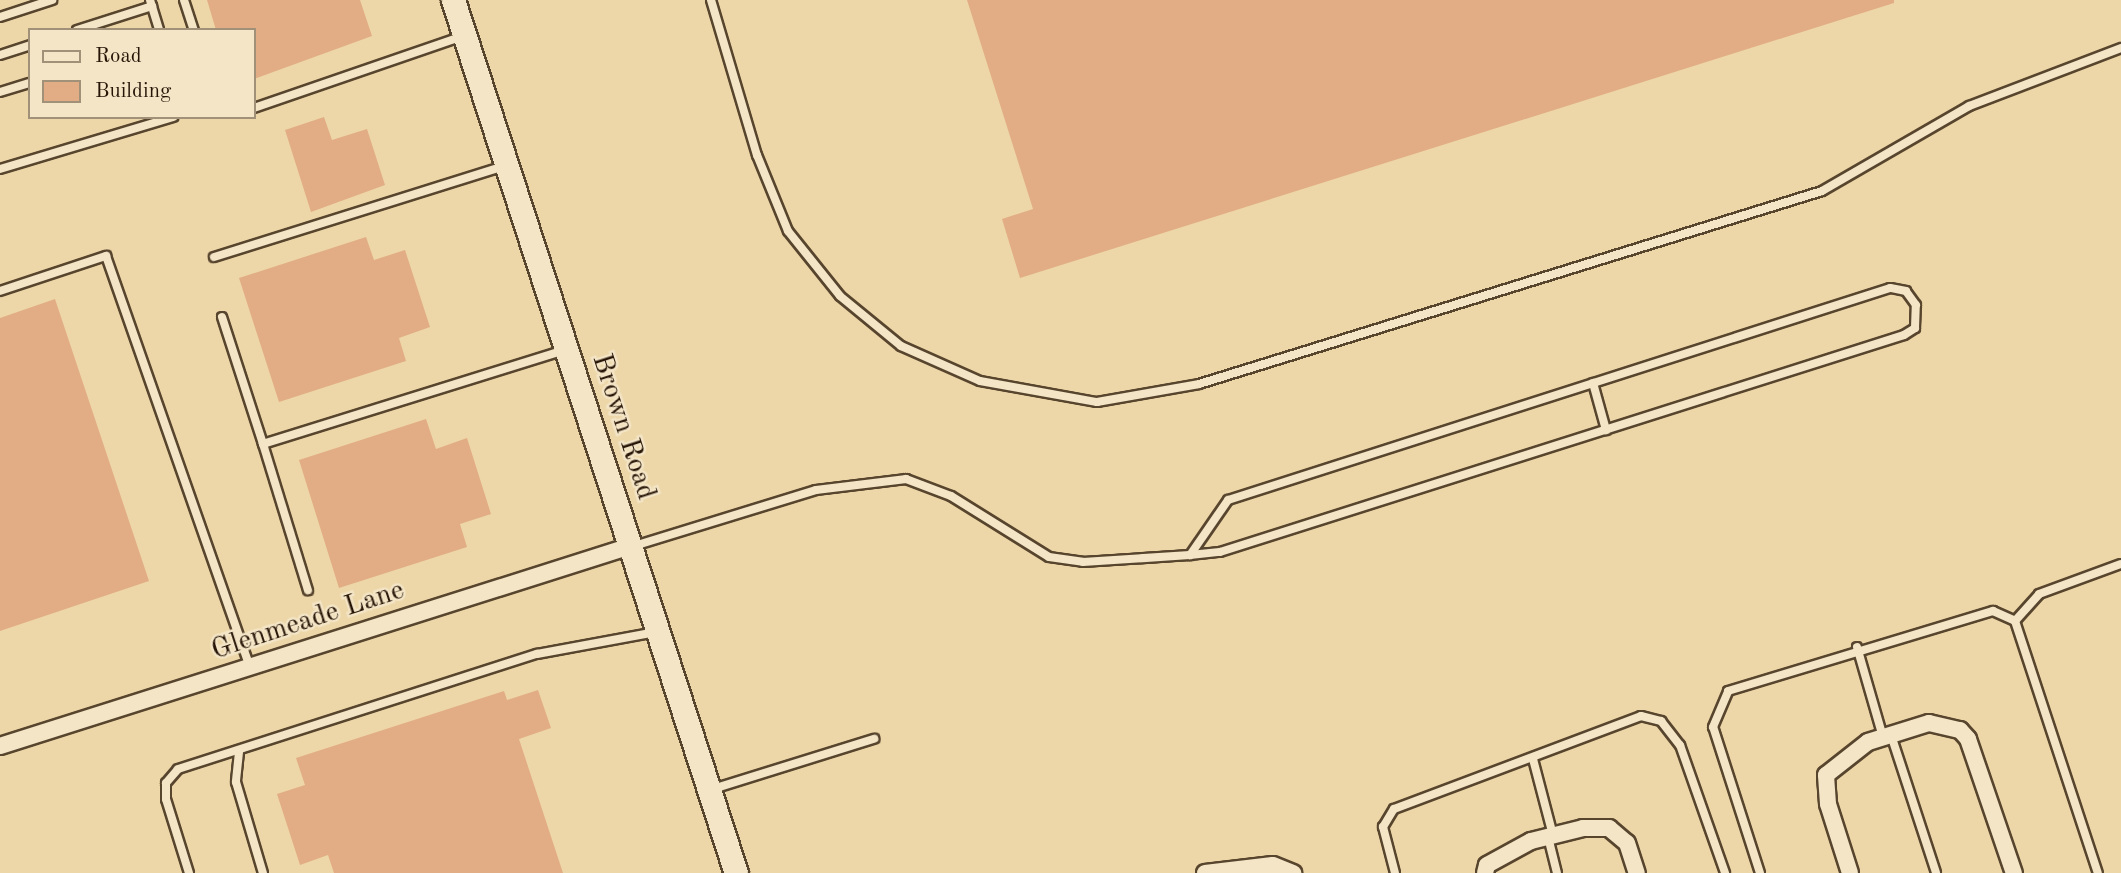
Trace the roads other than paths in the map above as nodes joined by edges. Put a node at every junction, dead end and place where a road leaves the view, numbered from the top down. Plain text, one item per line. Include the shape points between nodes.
1 (52, 0) edge
2 (184, 0) edge
3 (453, 0) edge
4 (711, 0) edge
5 (151, 3) edge
6 (0, 17) edge
7 (82, 28) edge
8 (158, 28) edge
9 (193, 28) edge
10 (464, 35) junction
11 (28, 46) edge
12 (2121, 48) edge
13 (0, 55) edge
14 (28, 84) edge
15 (0, 92) edge
16 (256, 107) edge
17 (166, 119) edge
18 (506, 165) junction
19 (0, 169) edge
20 (214, 257) dead end
21 (0, 291) edge
22 (222, 317) dead end
23 (566, 349) junction
24 (1593, 383) junction
25 (1606, 429) junction
26 (263, 444) junction
27 (631, 546) junction
28 (1190, 555) junction
29 (2121, 564) edge
30 (308, 590) dead end
31 (2015, 621) junction
32 (659, 631) junction
33 (1857, 648) junction
34 (250, 667) junction
35 (1887, 736) junction
36 (873, 739) dead end
37 (0, 746) edge
38 (239, 752) junction
39 (1532, 759) junction
40 (710, 790) junction
41 (1550, 836) junction
42 (189, 873) edge
43 (263, 873) edge
44 (736, 873) edge
45 (1205, 873) edge
46 (1293, 873) edge
47 (1395, 873) edge
48 (1485, 873) edge
49 (1557, 873) edge
50 (1637, 873) edge
51 (1725, 873) edge
52 (1760, 873) edge
53 (1850, 873) edge
54 (1936, 873) edge
55 (2014, 873) edge
56 (2098, 873) edge

1 - 6 lane
2 - 9 lane
3 - 10 main road, Brown Road
4 - 12 lane via 757,155 788,232 840,296 901,346 980,381 1097,402 1199,384 1822,191 1969,106
5 - 7 lane
5 - 8 lane
10 - 16 lane
10 - 18 main road, Brown Road
11 - 13 lane
14 - 15 lane
17 - 19 lane
18 - 20 lane
18 - 23 main road, Brown Road
21 - 34 lane via 106,256
22 - 26 lane
23 - 26 lane
23 - 27 main road, Brown Road
24 - 25 lane
24 - 25 lane via 1891,288 1906,291 1916,305 1915,327 1904,335
24 - 28 lane via 1228,499
25 - 28 lane via 1220,552
26 - 30 lane
27 - 28 lane via 816,490 906,479 951,496 1049,557 1083,562
27 - 32 main road, Brown Road
27 - 34 street, Glenmeade Lane
29 - 31 lane via 2039,594
31 - 33 lane via 1993,611 1972,612
31 - 56 lane
32 - 38 lane via 524,657
32 - 40 main road, Brown Road
33 - 35 lane
33 - 52 lane via 1737,686 1718,705 1713,727
34 - 37 street, Glenmeade Lane
35 - 53 street via 1840,759 1826,775 1828,804
35 - 54 lane
35 - 55 street via 1929,723 1961,730 1983,769
36 - 40 lane
38 - 42 lane via 178,769 166,783
38 - 43 lane via 236,782
39 - 41 lane
39 - 47 lane via 1394,809 1383,827
39 - 51 lane via 1642,716 1661,721 1686,757
40 - 44 main road, Brown Road
41 - 48 street via 1487,865
41 - 49 lane
41 - 50 street via 1609,828 1628,843
45 - 46 street via 1273,865

